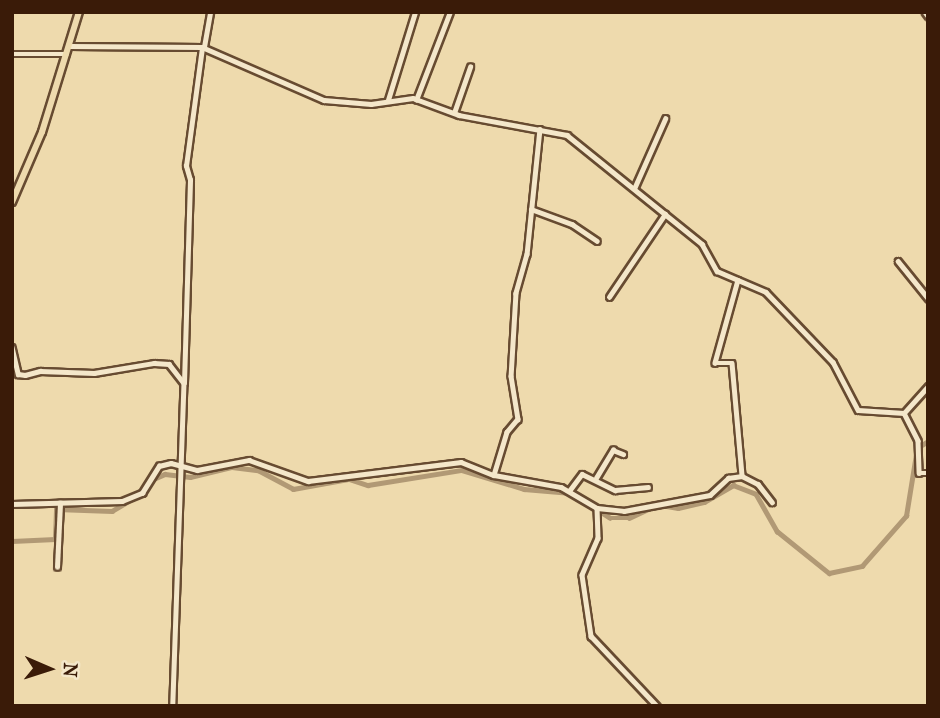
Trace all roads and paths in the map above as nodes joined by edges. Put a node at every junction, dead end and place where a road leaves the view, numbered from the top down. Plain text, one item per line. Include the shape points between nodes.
1 (79, 12) edge
2 (210, 12) edge
3 (415, 12) edge
4 (450, 12) edge
5 (70, 46) junction
6 (203, 47) junction
7 (12, 54) edge
8 (68, 54) junction
9 (470, 67) dead end
10 (388, 100) junction
11 (416, 100) junction
12 (454, 113) junction
13 (665, 119) dead end
14 (540, 129) junction
15 (634, 189) junction
16 (12, 202) edge
17 (531, 209) junction
18 (665, 214) junction
19 (597, 241) dead end
20 (898, 261) dead end
21 (738, 280) junction
22 (610, 296) dead end
23 (928, 298) edge
24 (12, 347) edge
25 (184, 383) junction
26 (928, 386) edge
27 (904, 413) junction
28 (623, 454) dead end
29 (182, 466) junction
30 (928, 473) edge
31 (494, 475) junction
32 (741, 476) junction
33 (596, 478) junction
34 (648, 487) dead end
35 (569, 491) junction
36 (772, 502) dead end
37 (60, 503) junction
38 (12, 504) edge
39 (597, 508) junction
40 (57, 567) dead end
41 (173, 706) edge
42 (657, 706) edge

1 - 5 main road
2 - 6 street
3 - 10 street
4 - 11 street
5 - 6 street
5 - 8 main road
6 - 10 street via 324,100
6 - 25 street via 186,166 190,180
7 - 8 street
8 - 16 main road
9 - 12 street
10 - 11 street
11 - 12 street
12 - 14 street
13 - 15 street
14 - 15 street via 577,141
14 - 17 street
15 - 18 street
17 - 19 street via 572,224
17 - 31 street via 527,254 516,296 511,376 518,419 507,432
18 - 21 street via 702,244 717,271
18 - 22 street
20 - 23 street
21 - 27 street via 759,285 825,354 858,410
21 - 32 street via 715,363 732,363
24 - 25 street via 18,373 25,376 40,371 94,373 154,363 169,364
25 - 29 street
26 - 27 street
27 - 30 street via 918,441 919,473
28 - 33 street via 613,450
29 - 31 street via 197,470 248,460 308,481 342,472 367,477 468,461
29 - 37 street via 159,466 142,493 122,502
29 - 41 street
31 - 35 street
32 - 36 street via 758,484
32 - 39 street via 728,478 710,495 624,512
33 - 34 street via 626,492
33 - 35 street via 578,474
35 - 39 street
37 - 38 street
37 - 40 street
39 - 42 street via 598,538 582,575 591,636

